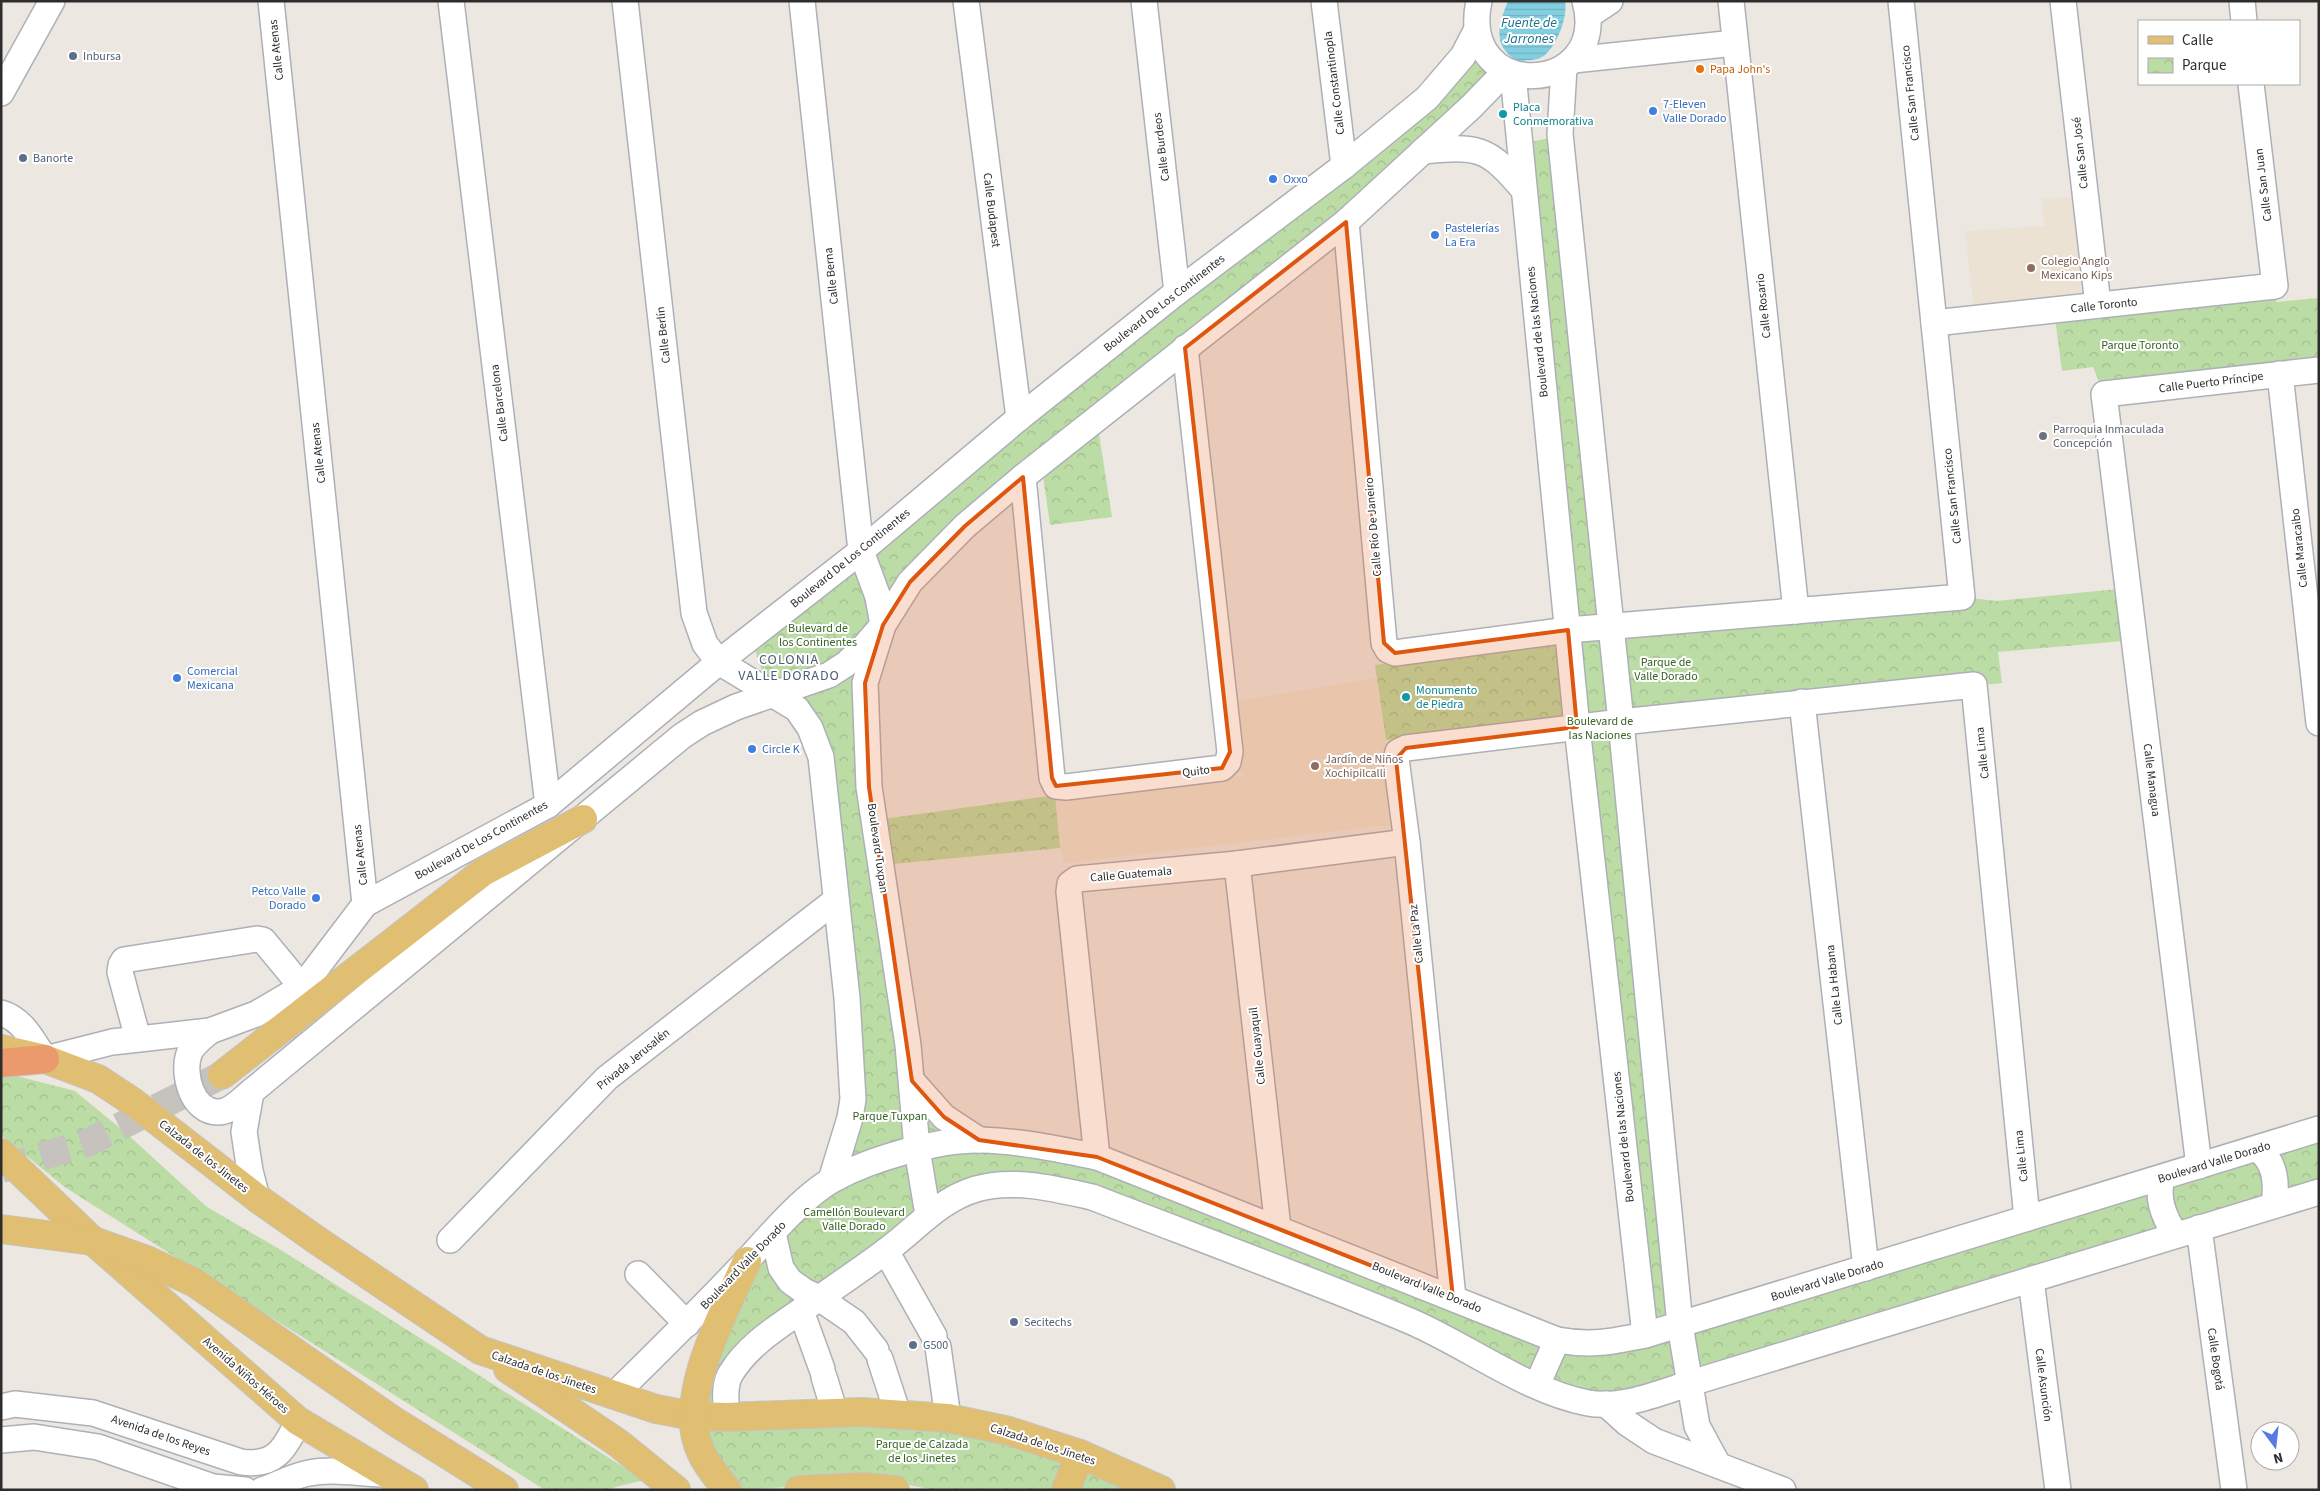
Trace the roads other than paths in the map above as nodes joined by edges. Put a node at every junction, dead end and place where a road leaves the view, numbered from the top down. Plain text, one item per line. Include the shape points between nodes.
1 (52, 1) edge
2 (271, 1) edge
3 (451, 1) edge
4 (626, 1) edge
5 (802, 1) edge
6 (966, 1) edge
7 (1144, 1) edge
8 (1324, 1) edge
9 (1479, 1) edge
10 (1610, 1) edge
11 (1731, 1) edge
12 (1901, 1) edge
13 (2063, 1) edge
14 (2242, 1) edge
15 (1587, 8) edge
16 (2244, 20) edge
17 (1476, 32) junction
18 (1735, 43) junction
19 (1568, 64) junction
20 (1510, 73) junction
21 (2251, 85) edge
22 (1, 93) edge
23 (1423, 151) junction
24 (1344, 166) junction
25 (1523, 189) junction
26 (1346, 222) junction
27 (2275, 286) joint
28 (1177, 292) junction
29 (2098, 306) junction
30 (1934, 323) junction
31 (1185, 348) junction
32 (2319, 370) edge
33 (2280, 374) junction
34 (2104, 394) joint
35 (1019, 418) junction
36 (1023, 477) junction
37 (861, 551) junction
38 (1796, 611) junction
39 (883, 625) junction
40 (1610, 626) junction
41 (1568, 630) junction
42 (719, 662) junction
43 (772, 693) junction
44 (1802, 702) junction
45 (1622, 722) junction
46 (2319, 723) edge
47 (1577, 727) junction
48 (548, 805) junction
49 (583, 818) junction
50 (1407, 842) junction
51 (1237, 864) junction
52 (836, 900) junction
53 (365, 904) junction
54 (302, 987) junction
55 (1, 1013) edge
56 (210, 1031) junction
57 (138, 1039) junction
58 (1, 1049) edge
59 (45, 1059) junction
60 (1, 1063) edge
61 (222, 1075) tunnel mouth
62 (912, 1081) junction
63 (251, 1092) junction
64 (2319, 1129) edge
65 (979, 1140) junction
66 (917, 1149) junction
67 (2257, 1149) junction
68 (1, 1153) edge
69 (1097, 1157) junction
70 (2199, 1166) junction
71 (2162, 1178) junction
72 (831, 1180) junction
73 (2319, 1192) edge
74 (257, 1198) junction
75 (2274, 1205) junction
76 (928, 1215) junction
77 (2027, 1218) junction
78 (1278, 1228) junction
79 (1, 1229) edge
80 (2187, 1232) junction
81 (773, 1233) junction
82 (450, 1240) dead end
83 (93, 1241) junction
84 (886, 1251) junction
85 (747, 1261) junction
86 (1866, 1268) junction
87 (638, 1274) dead end
88 (2031, 1280) junction
89 (1453, 1298) junction
90 (810, 1305) junction
91 (687, 1324) junction
92 (1680, 1325) junction
93 (1645, 1335) junction
94 (1556, 1340) junction
95 (480, 1350) junction
96 (1691, 1384) junction
97 (1537, 1385) junction
98 (614, 1395) junction
99 (1606, 1404) junction
100 (1, 1407) edge
101 (835, 1413) junction
102 (898, 1414) junction
103 (694, 1416) junction
104 (727, 1417) junction
105 (948, 1418) junction
106 (298, 1420) junction
107 (1, 1440) edge
108 (1080, 1454) junction
109 (278, 1455) junction
110 (1717, 1463) junction
111 (387, 1474) junction
112 (295, 1476) junction
113 (245, 1490) edge
114 (262, 1490) edge
115 (414, 1490) edge
116 (504, 1490) edge
117 (676, 1490) edge
118 (726, 1490) edge
119 (799, 1490) edge
120 (895, 1490) edge
121 (1066, 1490) edge
122 (1161, 1490) edge
123 (1783, 1490) edge
124 (2058, 1490) edge
125 (2234, 1490) edge

1 - 22 street
2 - 53 street, Calle Atenas
3 - 48 street, Calle Barcelona
4 - 42 street, Calle Berlín via 694,613 705,644
5 - 37 street, Calle Berna
6 - 35 street, Calle Budapest
7 - 28 street, Calle Burdeos
8 - 24 street, Calle Constantinopla
9 - 17 street
10 - 15 street
11 - 18 street, Calle Rosario
12 - 30 street, Calle San Francisco
13 - 29 street, Calle San José
14 - 16 street
15 - 19 street via 1586,39
17 - 20 street via 1487,55
17 - 24 street, Boulevard De Los Continentes via 1463,56 1427,98
18 - 19 street
18 - 38 street, Calle Rosario
19 - 20 street via 1548,75 1530,77
19 - 40 street via 1560,134
20 - 23 street
20 - 25 street, Boulevard de las Naciones
21 - 27 street, Calle San Juan
23 - 25 street via 1477,149 1492,156
23 - 26 street
24 - 28 street, Boulevard De Los Continentes
25 - 41 street, Boulevard de las Naciones
26 - 31 street
26 - 41 street, Calle Río De Janeiro via 1384,643 1395,653
27 - 29 street, Calle Toronto
28 - 35 street, Boulevard De Los Continentes
29 - 30 street, Calle Toronto
30 - 38 street, Calle San Francisco via 1962,598
31 - 36 street
31 - 36 street, Quito via 1230,752 1228,762 1222,768 1056,786 1052,778
32 - 33 street, Calle Puerto Príncipe
33 - 34 street, Calle Puerto Príncipe
33 - 46 street, Calle Maracaibo
34 - 70 street, Calle Managua
35 - 37 street, Boulevard De Los Continentes
36 - 39 street via 965,526 910,582
37 - 39 street, Boulevard Tuxpan via 878,597
37 - 42 street, Boulevard De Los Continentes
38 - 40 street, Calle San Francisco
39 - 43 street via 846,664 829,675
39 - 62 street, Boulevard Tuxpan via 865,683 869,787
40 - 41 street, Calle San Francisco
40 - 45 street
41 - 47 street, Boulevard de las Naciones
42 - 43 street
42 - 48 street, Boulevard De Los Continentes
43 - 49 street via 728,711 682,736
43 - 52 street via 797,709 810,728 821,757
44 - 45 street, Calle Lima
44 - 77 street, Calle Lima via 1975,686
44 - 86 street, Calle La Habana
45 - 47 street, Calle Lima
45 - 92 street
47 - 50 street, Calle La Paz via 1406,748 1398,752 1396,758
47 - 93 street, Boulevard de las Naciones
48 - 53 street, Boulevard De Los Continentes
49 - 61 main road via 483,872
49 - 63 street
50 - 51 street, Calle Guatemala
50 - 89 street, Calle La Paz
51 - 69 street, Calle Guatemala via 1077,879 1070,884
51 - 78 street, Calle Guayaquil
52 - 72 street via 847,998 853,1107
52 - 82 street, Privada Jerusalén via 607,1078
53 - 54 street, Boulevard De Los Continentes
54 - 56 street, Boulevard De Los Continentes via 256,1014
54 - 57 street via 263,940 257,939 124,960 120,972
55 - 59 street via 22,1024
56 - 57 street, Boulevard De Los Continentes
56 - 63 street via 189,1054 188,1082 192,1094 209,1110 219,1112 228,1110
57 - 59 street, Boulevard De Los Continentes via 112,1042
58 - 59 main road, Calzada de los Jinetes
59 - 60 highway
59 - 74 main road, Calzada de los Jinetes via 98,1079 133,1102
62 - 65 street via 944,1117
62 - 66 street, Boulevard Tuxpan
63 - 74 street via 244,1132
64 - 67 street, Boulevard Valle Dorado
65 - 66 street, Boulevard Valle Dorado
65 - 69 street, Boulevard Valle Dorado via 1029,1144
66 - 72 street, Boulevard Valle Dorado
66 - 76 street, Boulevard Tuxpan
67 - 70 street, Boulevard Valle Dorado
67 - 75 street via 2270,1164 2275,1177
68 - 83 main road
69 - 78 street, Boulevard Valle Dorado
70 - 71 street, Boulevard Valle Dorado
71 - 77 street, Boulevard Valle Dorado
71 - 80 street via 2162,1210
72 - 81 street, Boulevard Valle Dorado
73 - 75 street
74 - 95 main road, Calzada de los Jinetes
75 - 80 street
76 - 84 street
76 - 97 street via 954,1197 978,1188 1011,1185 1047,1187 1092,1197 1411,1322
77 - 86 street, Boulevard Valle Dorado
78 - 89 street, Boulevard Valle Dorado
79 - 83 main road
80 - 88 street
80 - 125 street, Calle Bogotá
81 - 85 street, Boulevard Valle Dorado
81 - 90 street via 781,1268 790,1281 804,1291
83 - 106 main road, Avenida Niños Héroes
83 - 116 main road via 149,1260 195,1283 394,1421
84 - 90 street
84 - 105 street via 936,1341
85 - 91 street, Boulevard Valle Dorado
85 - 103 main road via 709,1346 696,1390
86 - 92 street, Boulevard Valle Dorado
87 - 91 street
88 - 96 street
88 - 124 street, Calle Asunción
89 - 94 street, Boulevard Valle Dorado
90 - 101 street via 823,1373
90 - 102 street via 854,1322 878,1355
90 - 104 street via 754,1344 729,1375
91 - 98 street, Boulevard Valle Dorado
92 - 93 street, Boulevard Valle Dorado
92 - 96 street
93 - 94 street, Boulevard Valle Dorado via 1606,1343
94 - 97 street
95 - 98 main road, Calzada de los Jinetes
95 - 117 main road via 618,1443
96 - 99 street
96 - 110 street via 1697,1426
97 - 99 street via 1574,1399
98 - 103 main road, Calzada de los Jinetes via 656,1409
99 - 110 street via 1654,1441
100 - 109 street, Avenida de los Reyes via 15,1404 93,1412 241,1462 254,1464
101 - 102 main road, Calzada de los Jinetes
101 - 104 main road, Calzada de los Jinetes
102 - 105 main road, Calzada de los Jinetes
103 - 104 main road, Calzada de los Jinetes
103 - 118 main road via 700,1451
105 - 108 main road, Calzada de los Jinetes via 1009,1431
106 - 109 street
106 - 111 main road, Avenida Niños Héroes
107 - 113 street via 34,1437 98,1447 213,1487
108 - 121 main road
108 - 122 main road, Calzada de los Jinetes
109 - 112 street
110 - 123 street
111 - 112 street via 322,1471
111 - 115 main road, Avenida Niños Héroes
112 - 114 street via 278,1486
119 - 120 main road via 864,1487

